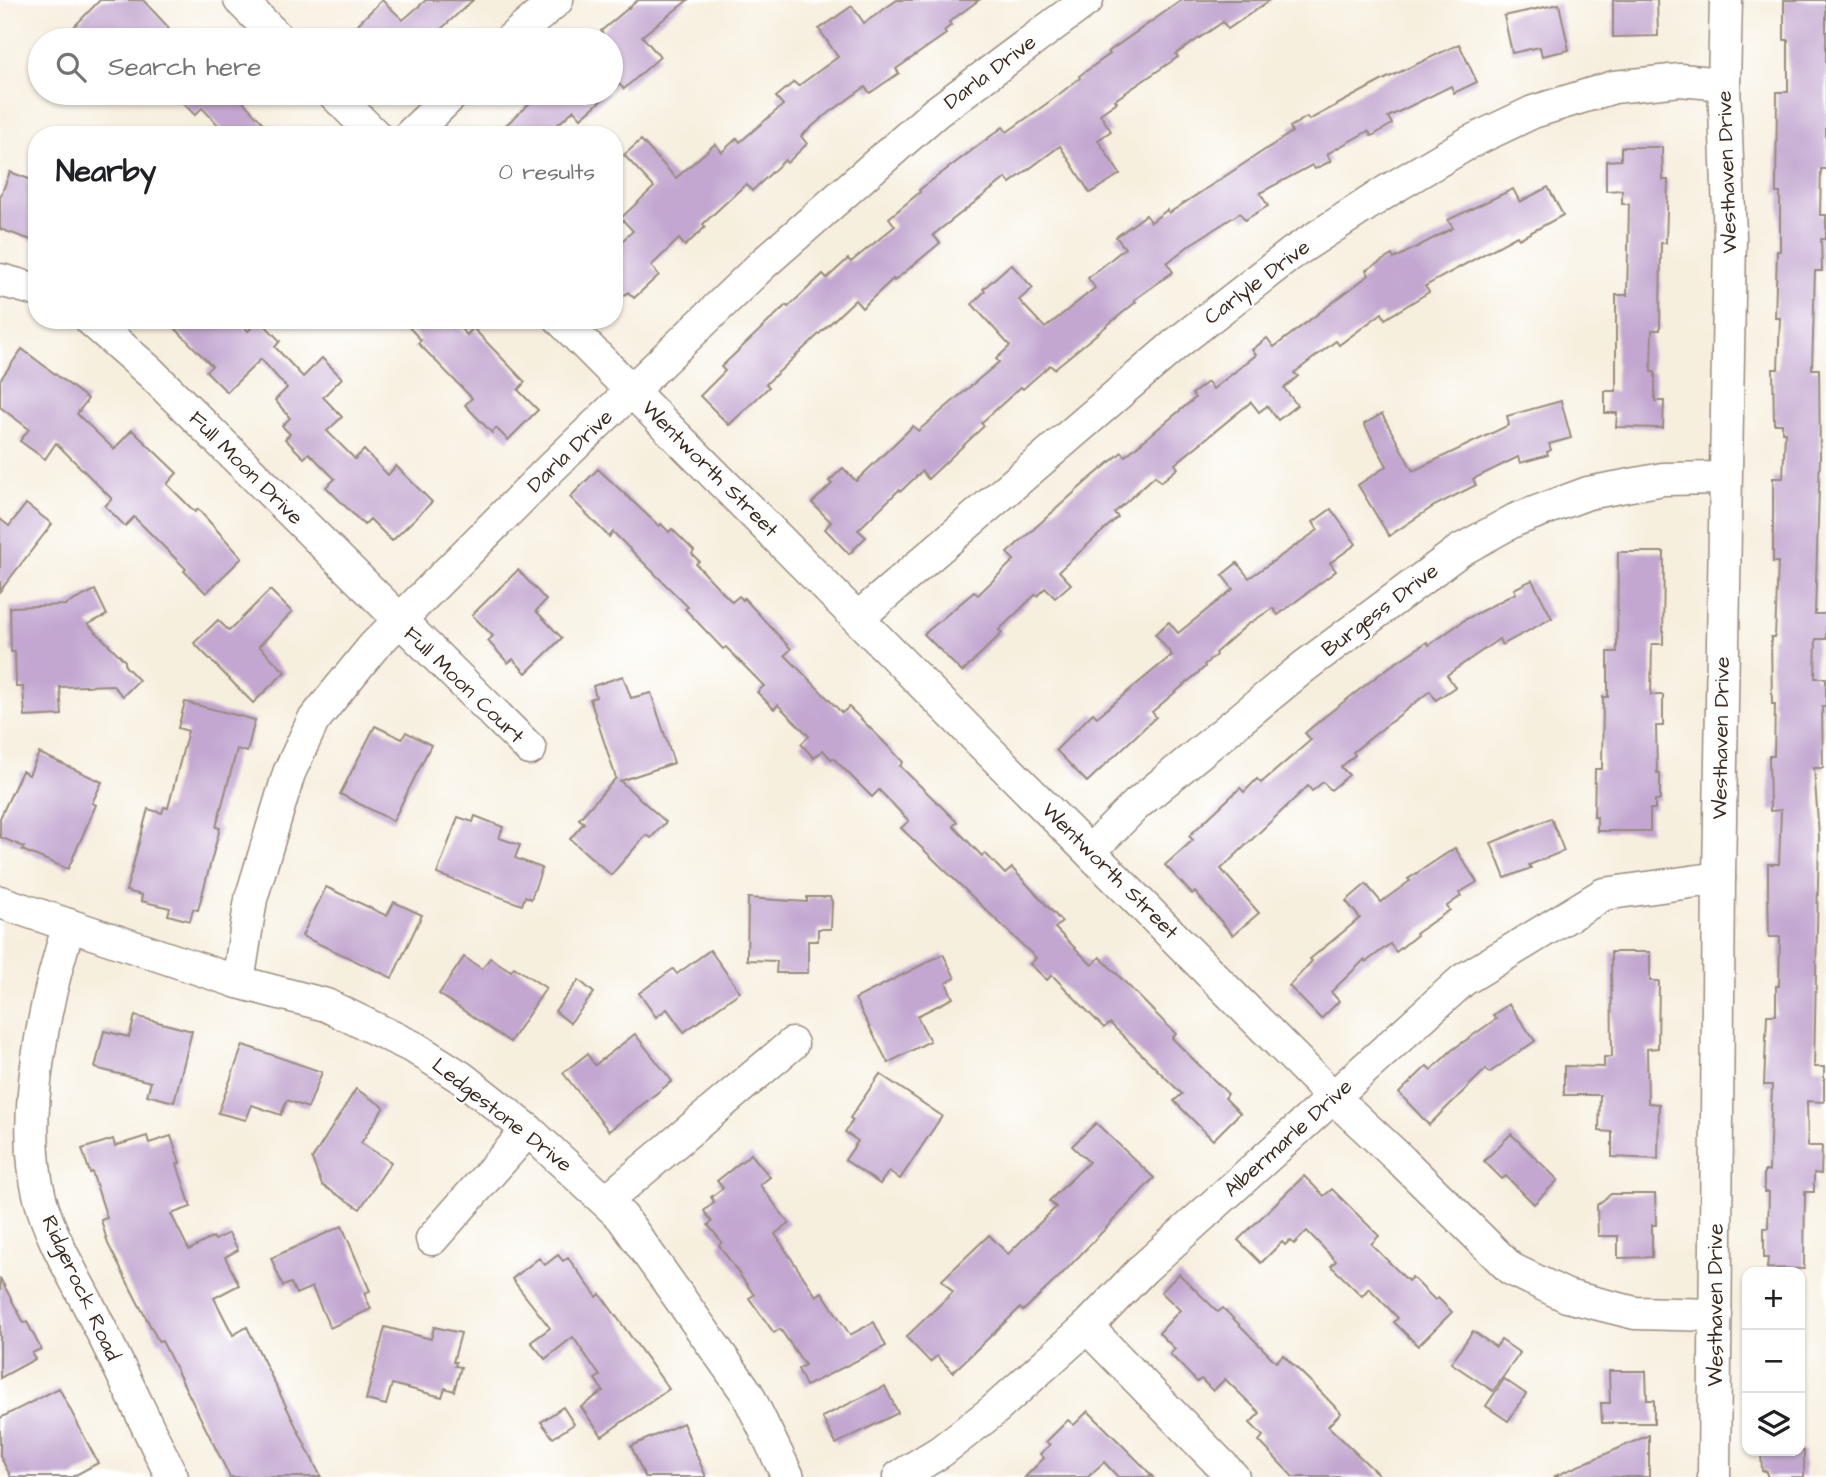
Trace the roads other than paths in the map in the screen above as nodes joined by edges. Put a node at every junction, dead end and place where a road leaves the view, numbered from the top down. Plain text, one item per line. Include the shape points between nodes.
1 (240, 0) edge
2 (558, 0) edge
3 (1087, 0) edge
4 (1726, 0) edge
5 (268, 28) edge
6 (524, 28) edge
7 (1724, 84) junction
8 (345, 105) edge
9 (441, 105) edge
10 (366, 126) edge
11 (419, 126) edge
12 (0, 280) edge
13 (28, 288) edge
14 (101, 329) edge
15 (570, 329) edge
16 (632, 391) junction
17 (1724, 478) junction
18 (859, 617) junction
19 (398, 620) junction
20 (530, 749) dead end
21 (1090, 851) junction
22 (1718, 878) junction
23 (0, 902) edge
24 (69, 925) junction
25 (238, 982) junction
26 (792, 1044) dead end
27 (1333, 1097) junction
28 (528, 1130) junction
29 (606, 1201) junction
30 (432, 1239) dead end
31 (1716, 1315) junction
32 (1087, 1327) junction
33 (172, 1477) edge
34 (788, 1477) edge
35 (899, 1477) edge
36 (1233, 1477) edge
37 (1714, 1477) edge

1 - 5 street
2 - 6 street
3 - 16 street, Darla Drive via 935,113 764,263
4 - 7 street, Westhaven Drive
7 - 17 street, Westhaven Drive via 1730,237
7 - 18 street, Carlyle Drive via 1680,80 1614,87 1544,109 1470,142 1389,190 1291,254 1176,344
8 - 10 street
9 - 11 street
12 - 13 street
14 - 19 street, Full Moon Drive
15 - 16 street, Wentworth Street
16 - 18 street, Wentworth Street
16 - 19 street, Darla Drive
17 - 21 street, Burgess Drive via 1663,479 1588,493 1515,520 1458,551 1305,666 1137,804
17 - 22 street, Westhaven Drive
18 - 21 street, Wentworth Street
19 - 20 street, Full Moon Court
19 - 25 street, Darla Drive via 313,721 289,773 251,899
21 - 27 street, Wentworth Street
22 - 27 street, Albermarle Drive via 1604,894 1463,980
22 - 31 street, Westhaven Drive
23 - 24 street, Ledgestone Drive
24 - 25 street, Ledgestone Drive
24 - 33 street, Ridgerock Road via 36,1070 33,1147 39,1195 53,1237
25 - 28 street, Ledgestone Drive via 326,1005 415,1048
26 - 29 street
27 - 31 street, Wentworth Street via 1511,1269 1567,1296 1635,1313
27 - 32 street, Albermarle Drive via 1144,1268
28 - 29 street, Ledgestone Drive
28 - 30 street
29 - 34 street, Ledgestone Drive via 747,1393
31 - 37 street, Westhaven Drive
32 - 35 street, Albermarle Drive via 993,1411
32 - 36 street

